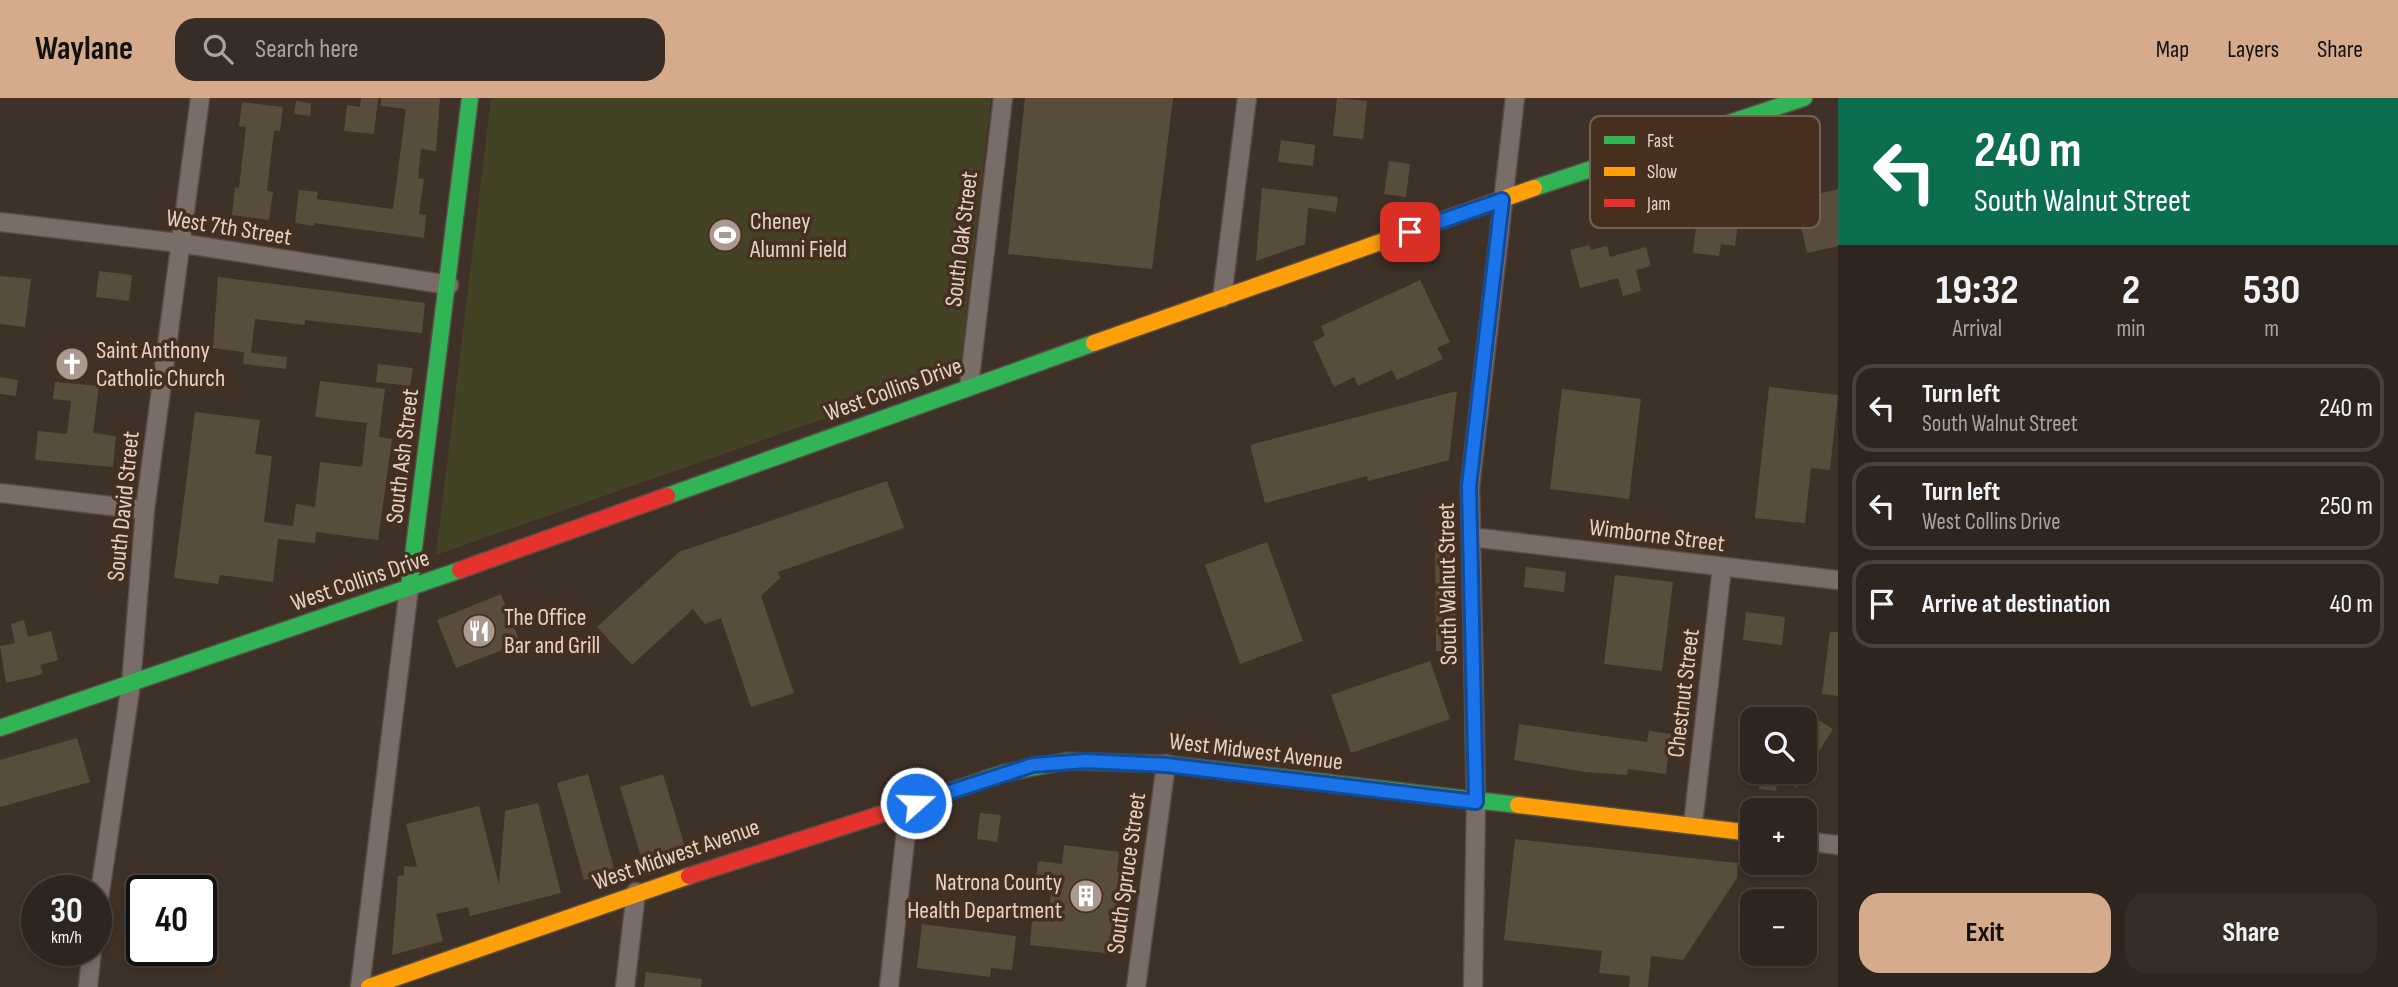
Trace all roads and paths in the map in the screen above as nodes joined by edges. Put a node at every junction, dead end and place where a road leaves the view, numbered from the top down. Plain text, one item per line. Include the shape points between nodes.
1 (200, 98) edge
2 (470, 98) edge
3 (1003, 98) edge
4 (1247, 98) edge
5 (1515, 98) edge
6 (1804, 98) edge
7 (1761, 105) edge
8 (1731, 116) edge
9 (1590, 168) edge
10 (1502, 200) junction
11 (0, 222) edge
12 (179, 243) junction
13 (449, 285) junction
14 (1222, 298) junction
15 (969, 386) junction
16 (0, 493) edge
17 (145, 510) junction
18 (1471, 537) junction
19 (1722, 567) junction
20 (1838, 580) edge
21 (409, 588) junction
22 (131, 684) junction
23 (0, 728) edge
24 (1166, 765) junction
25 (1476, 802) junction
26 (900, 809) junction
27 (1693, 824) junction
28 (1740, 831) edge
29 (1817, 843) edge
30 (1838, 845) edge
31 (103, 875) edge
32 (636, 892) junction
33 (90, 966) edge
34 (88, 987) edge
35 (360, 987) edge
36 (369, 987) edge
37 (625, 987) edge
38 (889, 987) edge
39 (1136, 987) edge
40 (1473, 987) edge

1 - 12 street, South David Street
2 - 13 street, South Ash Street
3 - 15 street, South Oak Street
4 - 14 street
5 - 10 street, South Walnut Street
6 - 7 street, West Collins Drive
7 - 8 street, West Collins Drive
9 - 10 street, West Collins Drive
10 - 14 street, West Collins Drive
10 - 18 street, South Walnut Street via 1469,486
11 - 12 street, West 7th Street
12 - 13 street, West 7th Street
12 - 17 street, South David Street
13 - 21 street, South Ash Street
14 - 15 street, West Collins Drive
15 - 21 street, West Collins Drive
16 - 17 street
17 - 22 street, South David Street
18 - 19 street, Wimborne Street
18 - 25 street, South Walnut Street
19 - 20 street, Wimborne Street
19 - 27 street, Chestnut Street
21 - 22 street, West Collins Drive
21 - 35 street, South Ash Street
22 - 23 street, West Collins Drive
22 - 31 street, South David Street
24 - 25 street, West Midwest Avenue
24 - 26 street, West Midwest Avenue via 1076,761 1033,765
24 - 39 street, South Spruce Street
25 - 27 street, West Midwest Avenue
25 - 40 street, South Walnut Street
26 - 32 street, West Midwest Avenue
26 - 38 street via 906,831
27 - 28 street, West Midwest Avenue
29 - 30 street
32 - 36 street, West Midwest Avenue
32 - 37 street
33 - 34 street

